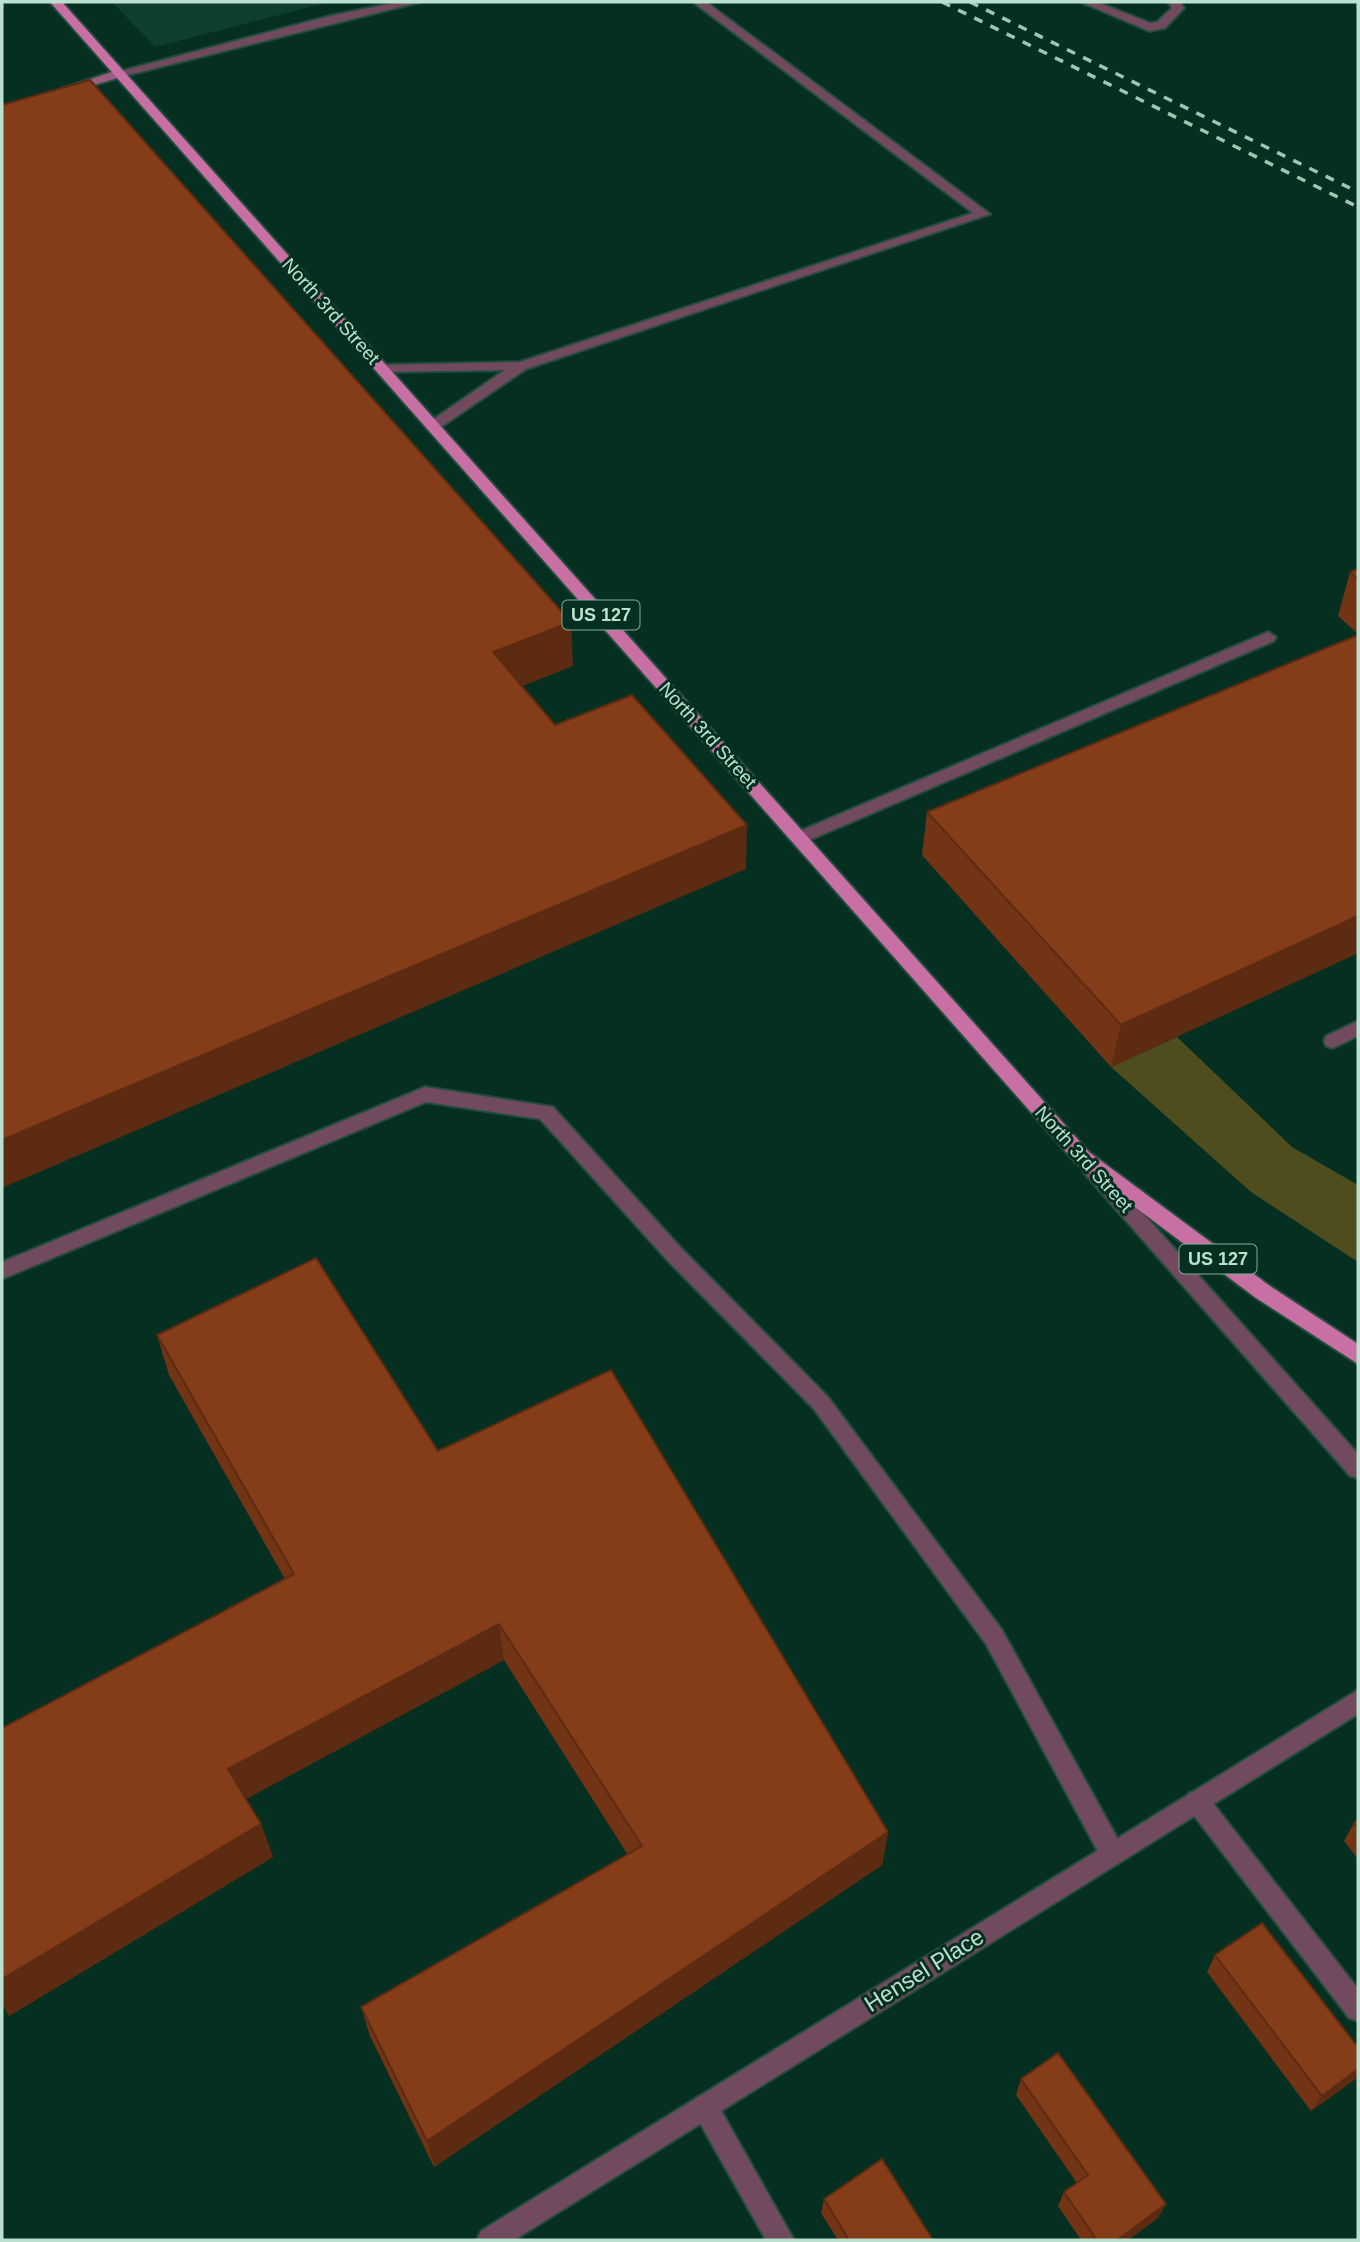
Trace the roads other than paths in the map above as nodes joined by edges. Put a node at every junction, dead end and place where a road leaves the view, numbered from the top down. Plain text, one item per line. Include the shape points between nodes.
1 (56, 2) edge
2 (414, 2) edge
3 (699, 2) edge
4 (1087, 2) edge
5 (1174, 2) edge
6 (396, 3) edge
7 (120, 73) junction
8 (55, 92) edge
9 (521, 366) junction
10 (382, 368) junction
11 (433, 426) junction
12 (1268, 637) dead end
13 (799, 838) junction
14 (1358, 1028) edge
15 (1333, 1041) dead end
16 (1082, 1157) junction
17 (2, 1271) edge
18 (1358, 1355) edge
19 (1358, 1469) edge
20 (1358, 1701) edge
21 (1197, 1801) junction
22 (1112, 1853) junction
23 (1358, 2009) edge
24 (705, 2107) junction
25 (490, 2240) edge
26 (782, 2240) edge

1 - 7 highway, North 3rd Street / US 127
2 - 6 street
3 - 9 street via 983,214
4 - 5 street via 1149,27 1161,25 1178,8
6 - 7 street
7 - 8 main road
7 - 10 highway, North 3rd Street / US 127
9 - 10 street
9 - 11 street
10 - 11 highway, North 3rd Street / US 127
11 - 13 highway, North 3rd Street / US 127
12 - 13 street
13 - 16 highway, North 3rd Street / US 127
14 - 15 street
16 - 18 highway, US 127 via 1263,1292
16 - 19 street, North 3rd Street
17 - 22 street via 425,1094 546,1112 675,1255 821,1403 994,1637
20 - 21 street, Hensel Place
21 - 22 street, Hensel Place
21 - 23 street
22 - 24 street, Hensel Place
24 - 25 street, Hensel Place
24 - 26 street

